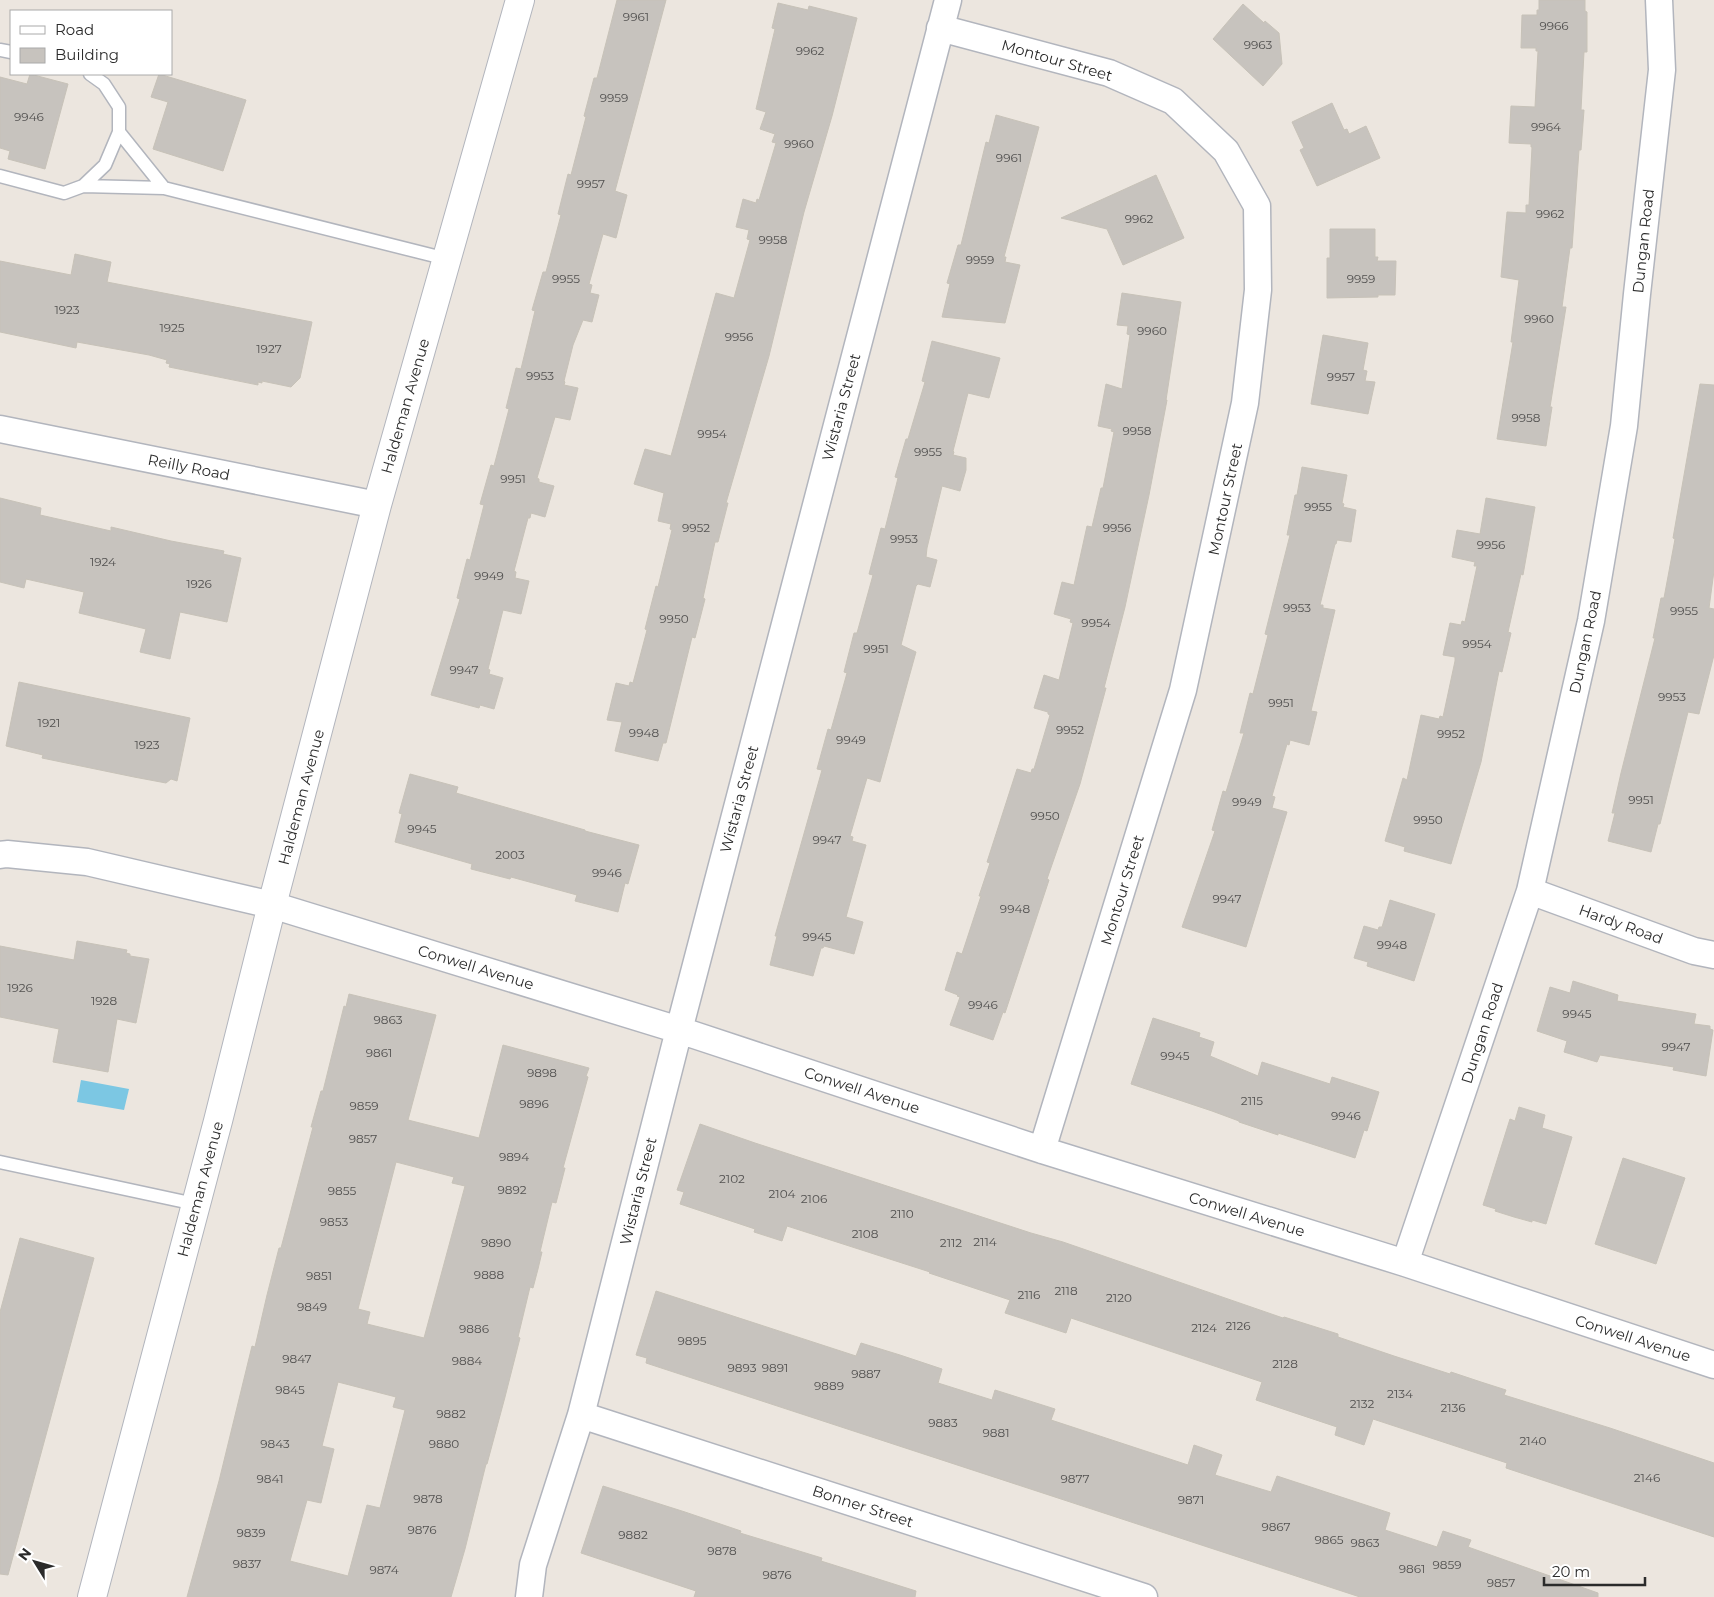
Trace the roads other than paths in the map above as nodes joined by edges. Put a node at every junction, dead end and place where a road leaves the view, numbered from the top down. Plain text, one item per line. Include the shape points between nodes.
1 (520, 0) edge
2 (948, 0) edge
3 (1659, 0) edge
4 (940, 28) junction
5 (91, 75) edge
6 (119, 132) junction
7 (0, 176) edge
8 (83, 186) junction
9 (164, 188) junction
10 (447, 259) junction
11 (0, 429) edge
12 (377, 505) junction
13 (0, 855) edge
14 (1530, 890) junction
15 (272, 905) junction
16 (1714, 955) edge
17 (679, 1030) junction
18 (1042, 1150) junction
19 (0, 1162) edge
20 (196, 1204) junction
21 (1405, 1263) junction
22 (1714, 1365) edge
23 (581, 1415) junction
24 (92, 1597) edge
25 (529, 1597) edge
26 (1144, 1597) edge

1 - 10 main road, Haldeman Avenue
2 - 4 street, Wistaria Street
3 - 14 street, Dungan Road via 1662,70 1624,426 1591,621
4 - 17 street, Wistaria Street
4 - 18 street, Montour Street via 1110,73 1173,101 1226,151 1257,206 1258,290 1245,403 1183,690
5 - 6 lane via 104,84 119,107
6 - 8 lane via 105,165
6 - 9 lane
7 - 8 lane via 64,193
8 - 9 lane
9 - 10 lane
10 - 12 main road, Haldeman Avenue
11 - 12 street, Reilly Road
12 - 15 main road, Haldeman Avenue
13 - 15 street, Conwell Avenue via 87,862
14 - 16 street, Hardy Road via 1694,951
14 - 21 street, Dungan Road
15 - 17 street, Conwell Avenue
15 - 20 main road, Haldeman Avenue
17 - 18 street, Conwell Avenue
17 - 23 street, Wistaria Street
18 - 21 street, Conwell Avenue
19 - 20 lane
20 - 24 main road, Haldeman Avenue
21 - 22 street, Conwell Avenue
23 - 25 street, Wistaria Street via 533,1564
23 - 26 street, Bonner Street

